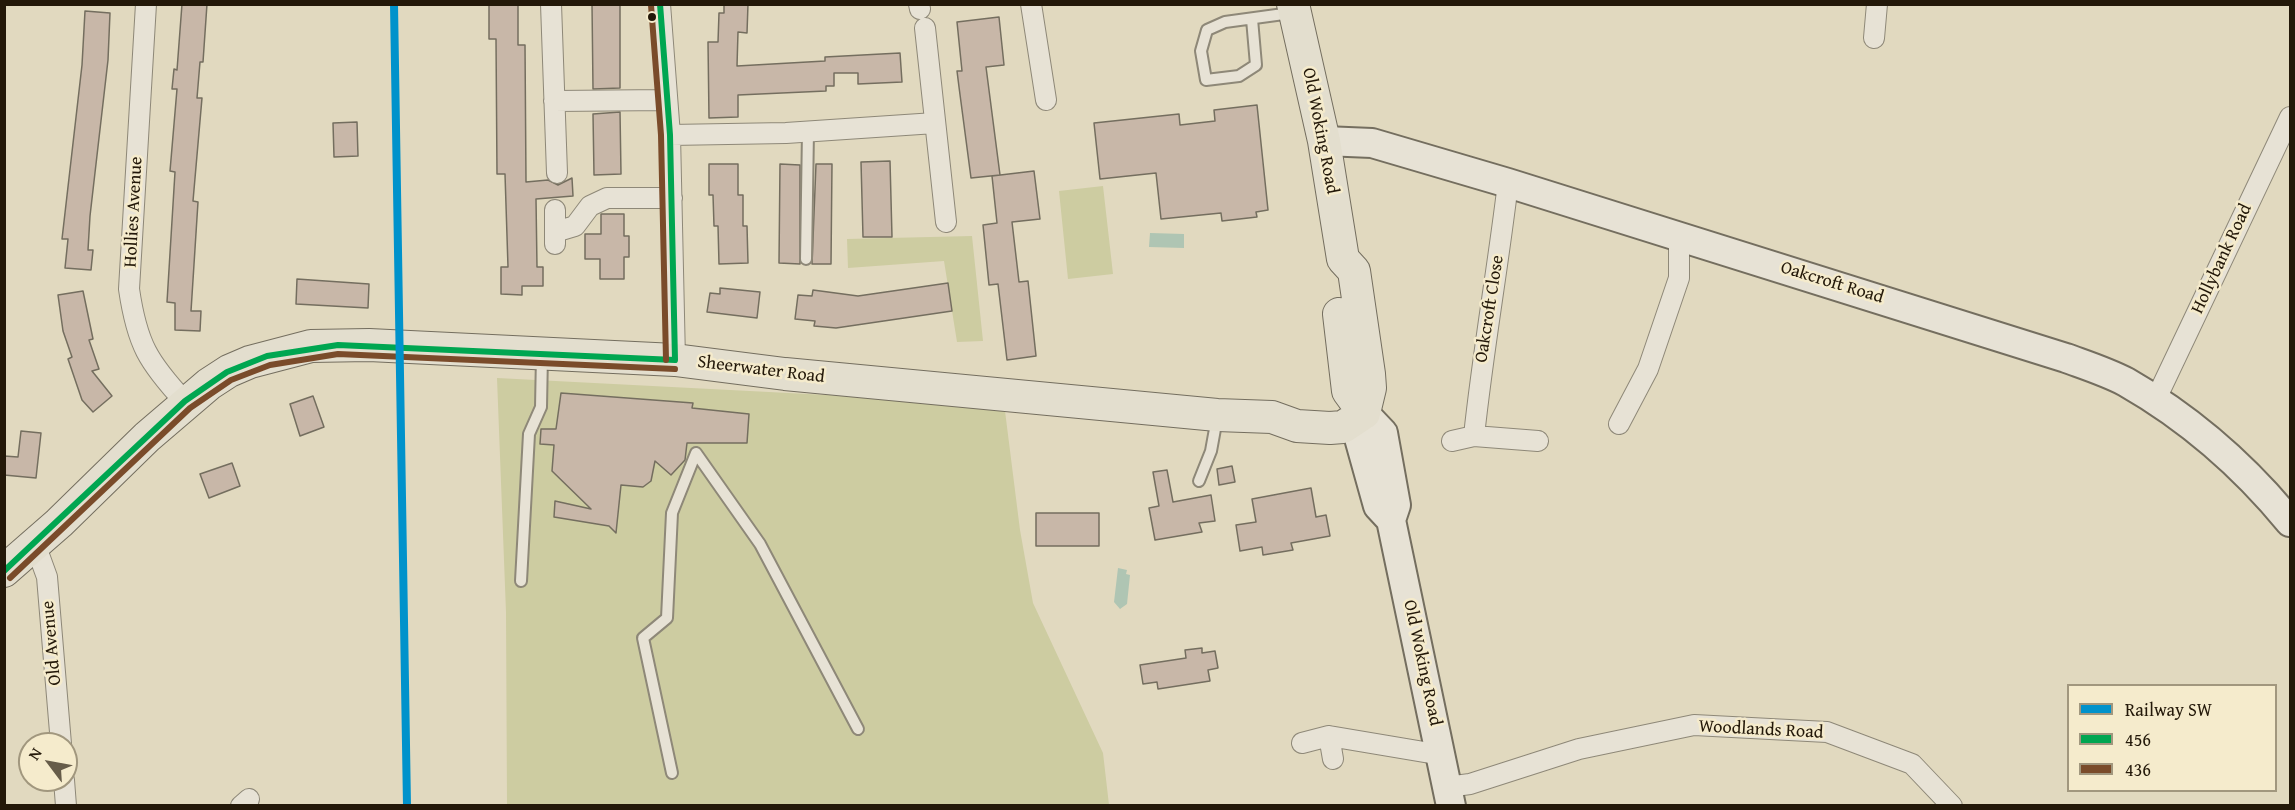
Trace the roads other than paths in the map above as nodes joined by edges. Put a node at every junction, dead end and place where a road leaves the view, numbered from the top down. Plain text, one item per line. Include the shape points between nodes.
1 (146, 4) edge
2 (551, 4) edge
3 (660, 4) edge
4 (1031, 4) edge
5 (1877, 4) edge
6 (1294, 8) edge
7 (1252, 19) junction
8 (925, 28) dead end
9 (1874, 38) dead end
10 (667, 100) junction
11 (1046, 100) dead end
12 (554, 101) junction
13 (2290, 117) edge
14 (935, 123) junction
15 (808, 131) junction
16 (670, 135) junction
17 (1324, 141) junction
18 (556, 173) dead end
19 (1508, 183) junction
20 (672, 198) junction
21 (555, 210) dead end
22 (946, 222) dead end
23 (1680, 235) junction
24 (806, 259) dead end
25 (542, 354) junction
26 (675, 360) junction
27 (2155, 401) junction
28 (185, 402) junction
29 (1364, 413) junction
30 (1217, 415) junction
31 (1619, 424) dead end
32 (1474, 436) junction
33 (1452, 441) dead end
34 (1538, 441) dead end
35 (1199, 481) dead end
36 (2290, 522) edge
37 (35, 544) junction
38 (4, 570) edge
39 (521, 581) dead end
40 (858, 729) dead end
41 (60, 732) edge
42 (1329, 736) junction
43 (1302, 743) dead end
44 (1442, 755) junction
45 (1333, 759) dead end
46 (672, 773) dead end
47 (1449, 796) edge
48 (1952, 806) edge

1 - 28 street, Hollies Avenue via 129,289 142,347
2 - 12 street
3 - 10 street
4 - 11 street
5 - 9 street
6 - 7 lane
6 - 17 main road, Old Woking Road
7 - 7 lane via 1225,22 1206,30 1201,51 1206,80 1239,76 1256,65
8 - 14 street
10 - 12 street
10 - 16 street
12 - 18 street
13 - 27 street, Hollybank Road
14 - 15 street
14 - 22 street
15 - 16 street
15 - 24 lane
16 - 20 street
17 - 19 main road, Oakcroft Road via 1372,143
17 - 29 main road, Old Woking Road via 1343,259 1335,277 1348,391
19 - 23 main road, Oakcroft Road
19 - 32 street, Oakcroft Close
20 - 21 street via 607,198 590,206 575,226 555,238
20 - 26 street
23 - 27 main road, Oakcroft Road via 2066,358 2124,381
23 - 31 street via 1678,278 1648,369
25 - 26 main road, Sheerwater Road
25 - 28 main road, Sheerwater Road via 369,345 311,346 229,371
25 - 39 lane via 542,407 529,434
26 - 30 main road, Sheerwater Road
27 - 36 main road, Oakcroft Road via 2229,456
28 - 37 main road, Sheerwater Road
29 - 30 main road, Sheerwater Road via 1343,427 1330,428 1297,426 1272,417
29 - 44 main road, Old Woking Road via 1359,438 1378,506 1390,520
30 - 35 lane via 1211,451
32 - 33 street
32 - 34 street
37 - 38 main road, Sheerwater Road
37 - 41 street, Old Avenue via 47,577
40 - 46 lane via 760,544 696,453 672,513 667,618 643,638
42 - 43 street
42 - 44 street
42 - 45 street
44 - 47 main road, Old Woking Road
47 - 48 street, Woodlands Road via 1470,784 1579,749 1694,725 1827,732 1912,764

